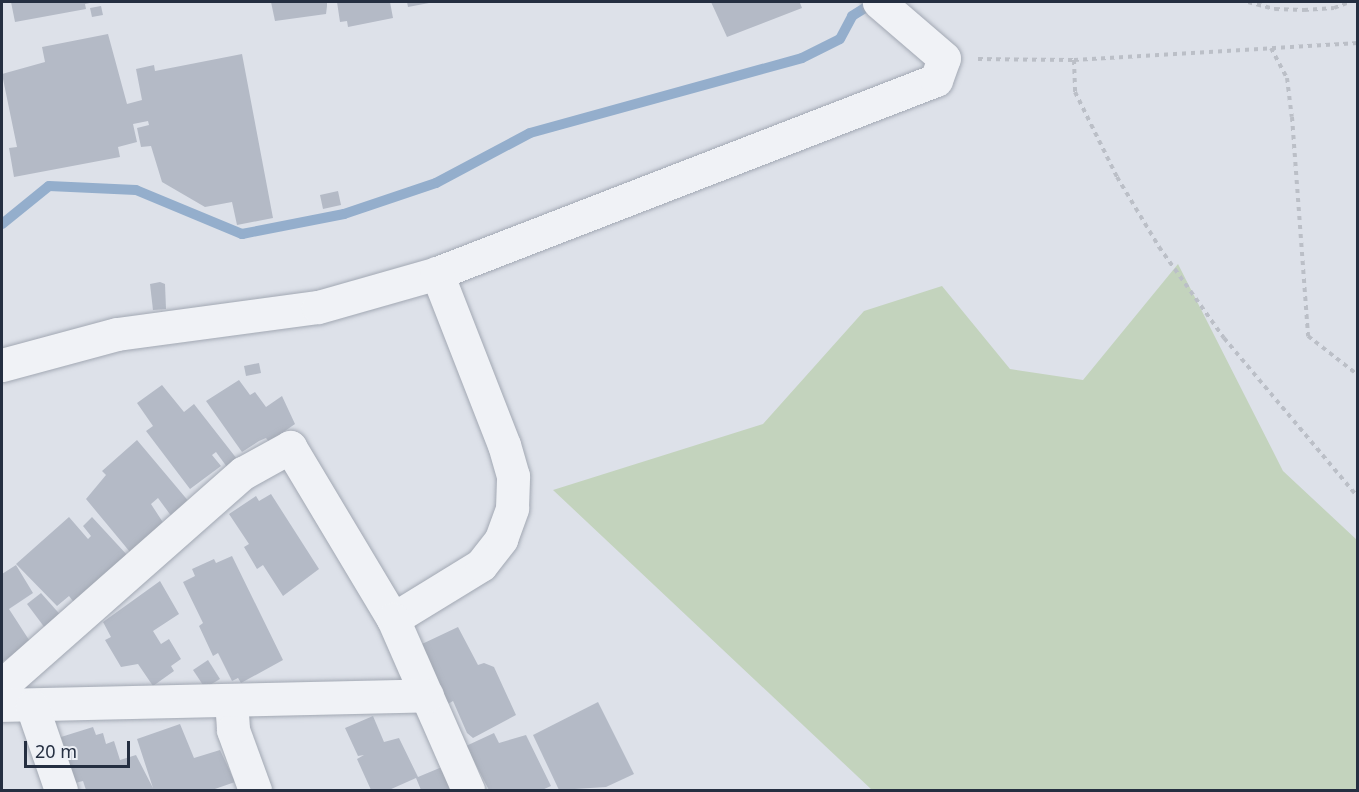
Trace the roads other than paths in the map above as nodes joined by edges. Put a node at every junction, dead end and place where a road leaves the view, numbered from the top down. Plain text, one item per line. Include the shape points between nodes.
1 (883, 4) edge
2 (437, 273) junction
3 (2, 365) edge
4 (393, 619) junction
5 (2, 693) edge
6 (427, 695) junction
7 (231, 700) junction
8 (17, 705) edge
9 (61, 790) edge
10 (255, 790) edge
11 (468, 790) edge

1 - 2 street via 944,58 936,80
2 - 3 street via 318,307 117,334
2 - 4 street via 504,445 513,476 512,508 501,539 481,565
4 - 5 street via 290,447 243,473 9,679
4 - 6 street
6 - 7 street
6 - 11 street
7 - 8 street
7 - 10 street via 233,730
8 - 9 street

